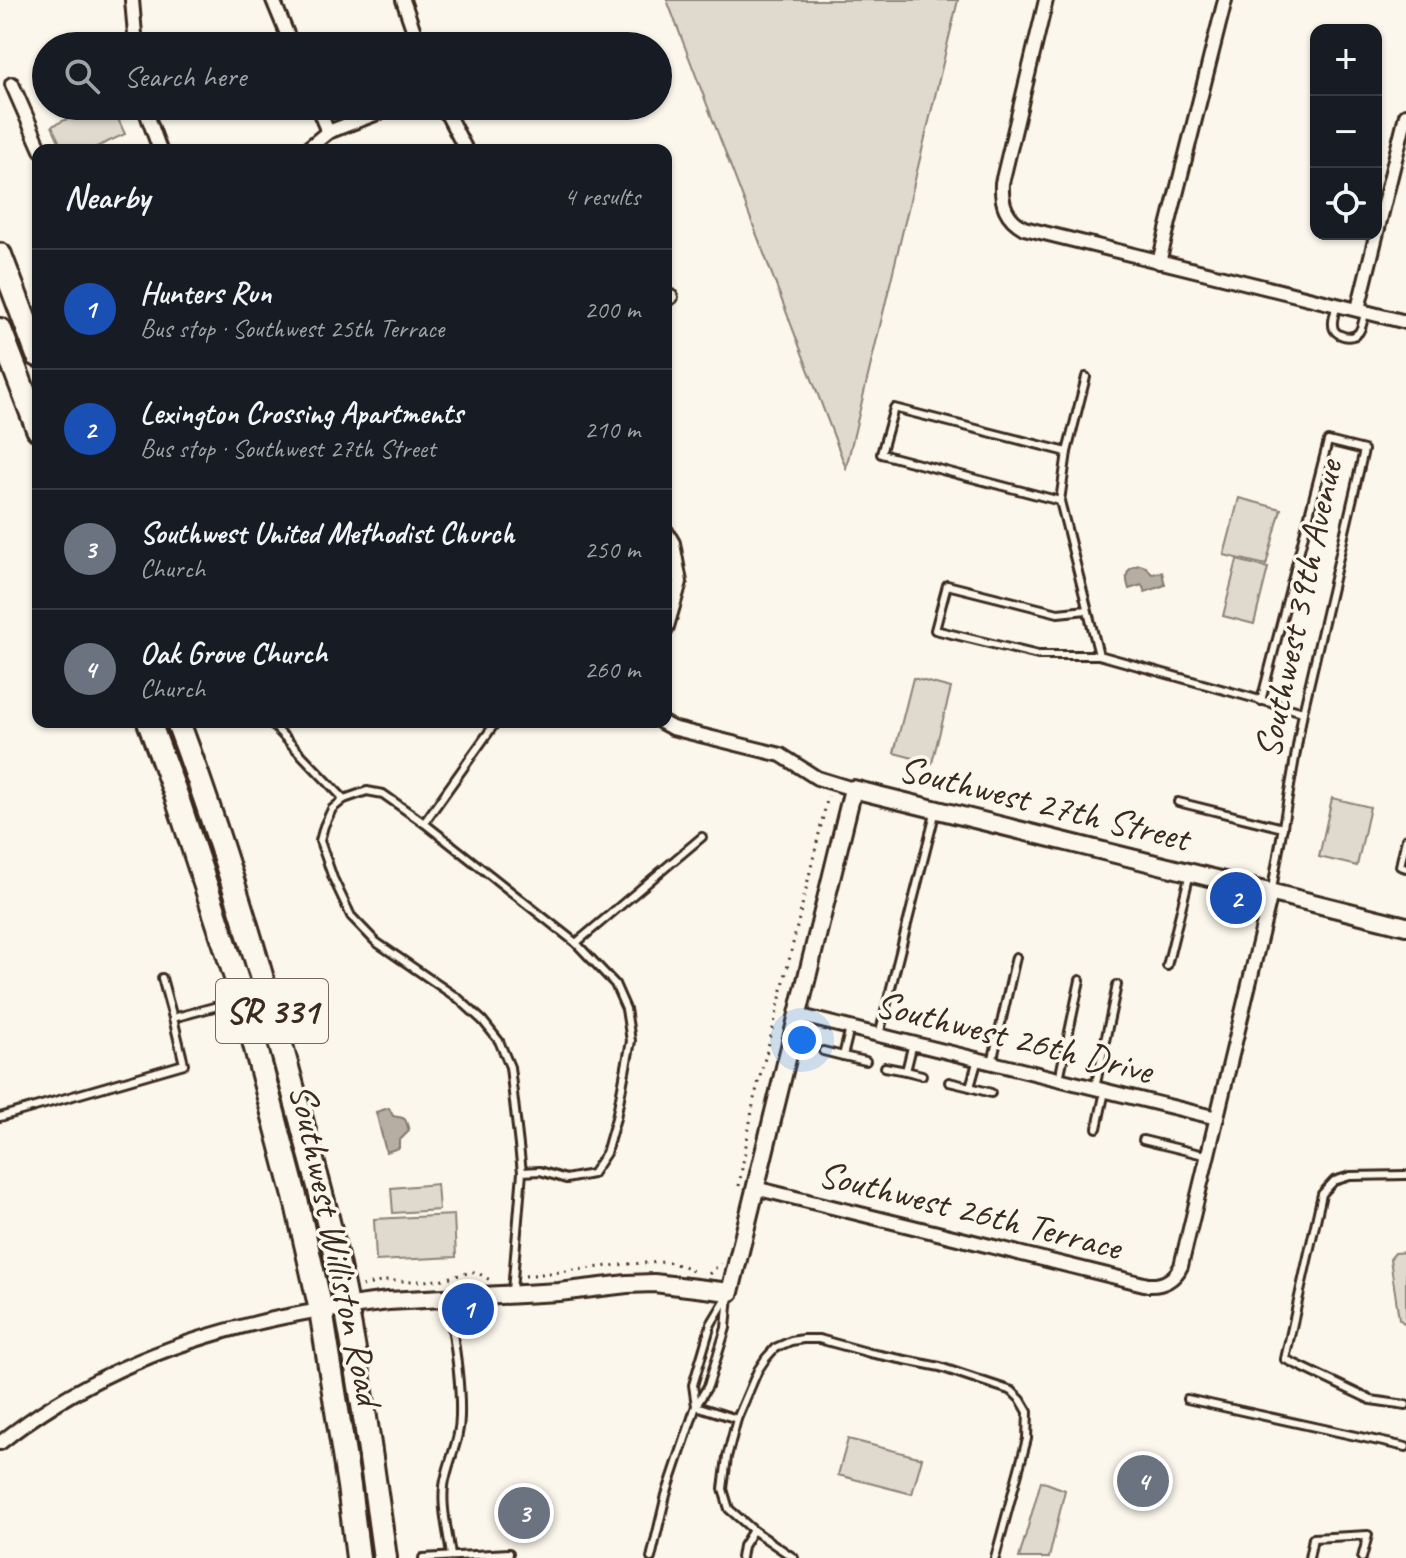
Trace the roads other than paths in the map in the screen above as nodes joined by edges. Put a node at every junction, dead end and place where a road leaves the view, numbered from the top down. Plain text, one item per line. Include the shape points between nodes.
1 (132, 0) edge
2 (273, 0) edge
3 (403, 0) edge
4 (1046, 0) edge
5 (1225, 0) edge
6 (135, 32) edge
7 (286, 32) edge
8 (414, 32) edge
9 (12, 84) dead end
10 (1406, 115) edge
11 (148, 120) edge
12 (323, 120) edge
13 (359, 120) edge
14 (450, 120) edge
15 (328, 132) junction
16 (38, 144) edge
17 (155, 144) edge
18 (313, 144) edge
19 (463, 144) edge
20 (0, 255) edge
21 (1159, 262) junction
22 (1337, 304) junction
23 (1362, 310) junction
24 (1406, 322) edge
25 (0, 330) edge
26 (32, 339) edge
27 (1086, 377) dead end
28 (32, 413) edge
29 (1067, 452) junction
30 (1060, 501) junction
31 (672, 541) edge
32 (672, 609) edge
33 (1087, 610) junction
34 (1099, 655) junction
35 (1261, 701) junction
36 (1303, 712) junction
37 (151, 728) edge
38 (180, 728) edge
39 (276, 728) edge
40 (492, 728) edge
41 (672, 728) edge
42 (853, 789) junction
43 (344, 799) junction
44 (1178, 802) dead end
45 (936, 810) junction
46 (424, 823) junction
47 (1283, 828) junction
48 (702, 837) dead end
49 (1406, 839) edge
50 (1406, 868) edge
51 (1190, 873) junction
52 (1271, 893) junction
53 (1406, 926) edge
54 (576, 943) junction
55 (1016, 957) dead end
56 (1167, 966) dead end
57 (162, 978) dead end
58 (1080, 980) dead end
59 (1117, 985) dead end
60 (243, 999) junction
61 (797, 1015) junction
62 (173, 1018) junction
63 (850, 1028) junction
64 (879, 1035) junction
65 (913, 1043) junction
66 (823, 1051) dead end
67 (843, 1056) junction
68 (978, 1059) junction
69 (866, 1061) dead end
70 (992, 1063) junction
71 (885, 1067) dead end
72 (906, 1071) junction
73 (922, 1075) dead end
74 (1059, 1079) junction
75 (949, 1082) dead end
76 (970, 1087) junction
77 (1100, 1089) junction
78 (991, 1093) dead end
79 (0, 1117) edge
80 (1217, 1118) junction
81 (1097, 1128) dead end
82 (1143, 1140) dead end
83 (1208, 1156) junction
84 (522, 1172) junction
85 (1406, 1175) edge
86 (755, 1188) junction
87 (730, 1292) junction
88 (512, 1295) junction
89 (448, 1298) junction
90 (346, 1306) junction
91 (321, 1310) junction
92 (1187, 1399) dead end
93 (1406, 1405) edge
94 (696, 1406) junction
95 (737, 1419) junction
96 (0, 1443) edge
97 (1406, 1447) edge
98 (349, 1486) junction
99 (753, 1530) junction
100 (509, 1553) dead end
101 (451, 1556) edge
102 (358, 1558) edge
103 (383, 1558) edge
104 (423, 1558) edge
105 (651, 1558) edge
106 (741, 1558) edge
107 (794, 1558) edge
108 (995, 1558) edge
109 (1309, 1558) edge
110 (1362, 1558) edge

1 - 6 street
2 - 7 street
3 - 8 street
4 - 21 street via 1001,200 1008,216 1024,228
5 - 21 street
9 - 16 street
10 - 23 street
11 - 17 street
12 - 15 street
13 - 15 street
14 - 19 street
15 - 18 street
20 - 26 highway
21 - 22 street
22 - 23 street
22 - 23 lane via 1332,326 1339,334 1352,337 1360,330
23 - 24 street
25 - 28 highway
27 - 29 lane
29 - 30 lane
29 - 30 lane via 894,408 881,454
30 - 33 lane
31 - 32 street via 680,582
33 - 34 lane
33 - 34 lane via 1058,613 947,585 935,630 1038,655
34 - 35 lane
35 - 36 lane
35 - 36 lane, Southwest 39th Avenue via 1328,441 1364,450
36 - 47 lane, Southwest 39th Avenue
37 - 60 highway, Southwest Williston Road / SR 331
38 - 90 highway, Southwest Williston Road / SR 331 via 280,1038
39 - 43 lane
40 - 46 lane
41 - 42 street via 781,755 817,778
42 - 45 street, Southwest 27th Street
42 - 61 street
43 - 46 lane via 367,791 383,794
43 - 84 lane via 332,809 320,841 351,916 376,942 459,999 499,1041 510,1067
44 - 47 lane
45 - 51 street, Southwest 27th Street
45 - 64 lane
46 - 54 lane
47 - 52 lane, Southwest 39th Avenue
48 - 54 lane
49 - 50 lane via 1400,866
51 - 52 street, Southwest 27th Street
51 - 56 lane
52 - 53 street, Southwest 27th Street
52 - 80 street
54 - 84 lane via 615,984 626,1009 631,1041 616,1118 606,1153 592,1174 566,1179
55 - 70 lane
57 - 62 lane
58 - 74 lane
59 - 77 lane
60 - 62 lane
60 - 91 highway, Southwest Williston Road / SR 331
61 - 63 street, Southwest 26th Drive
61 - 86 street
62 - 79 lane via 184,1064
63 - 64 street, Southwest 26th Drive
63 - 67 lane
64 - 65 street, Southwest 26th Drive
65 - 68 street, Southwest 26th Drive
65 - 72 lane
66 - 67 lane
67 - 69 lane
68 - 70 street, Southwest 26th Drive
68 - 76 lane
70 - 74 street, Southwest 26th Drive
71 - 72 lane
72 - 73 lane
74 - 77 street, Southwest 26th Drive
75 - 76 lane
76 - 78 lane
77 - 80 street, Southwest 26th Drive
77 - 81 lane
80 - 83 street
82 - 83 lane
83 - 86 street, Southwest 26th Terrace via 1181,1266 1161,1285
84 - 88 lane
85 - 93 lane via 1350,1176 1334,1181 1322,1194 1285,1359 1371,1400
86 - 87 street
87 - 88 street via 654,1283
87 - 94 lane via 726,1328 708,1386
87 - 94 lane via 706,1339 693,1385
88 - 89 street
89 - 90 street
89 - 101 lane via 461,1417 445,1477
90 - 91 street
90 - 103 highway, Southwest Williston Road / SR 331
91 - 96 street via 231,1329 132,1362 51,1406
91 - 98 highway, Southwest Williston Road / SR 331
92 - 97 lane
94 - 95 lane
94 - 105 lane
95 - 99 lane via 723,1489 729,1509
95 - 108 lane via 766,1358 775,1348 803,1339 940,1367 1012,1391 1028,1412 1029,1424
98 - 102 highway, Southwest Williston Road / SR 331
98 - 103 highway via 365,1512 372,1545
99 - 106 lane
99 - 107 lane
100 - 101 lane
101 - 104 lane
109 - 110 lane via 1313,1538 1368,1535

